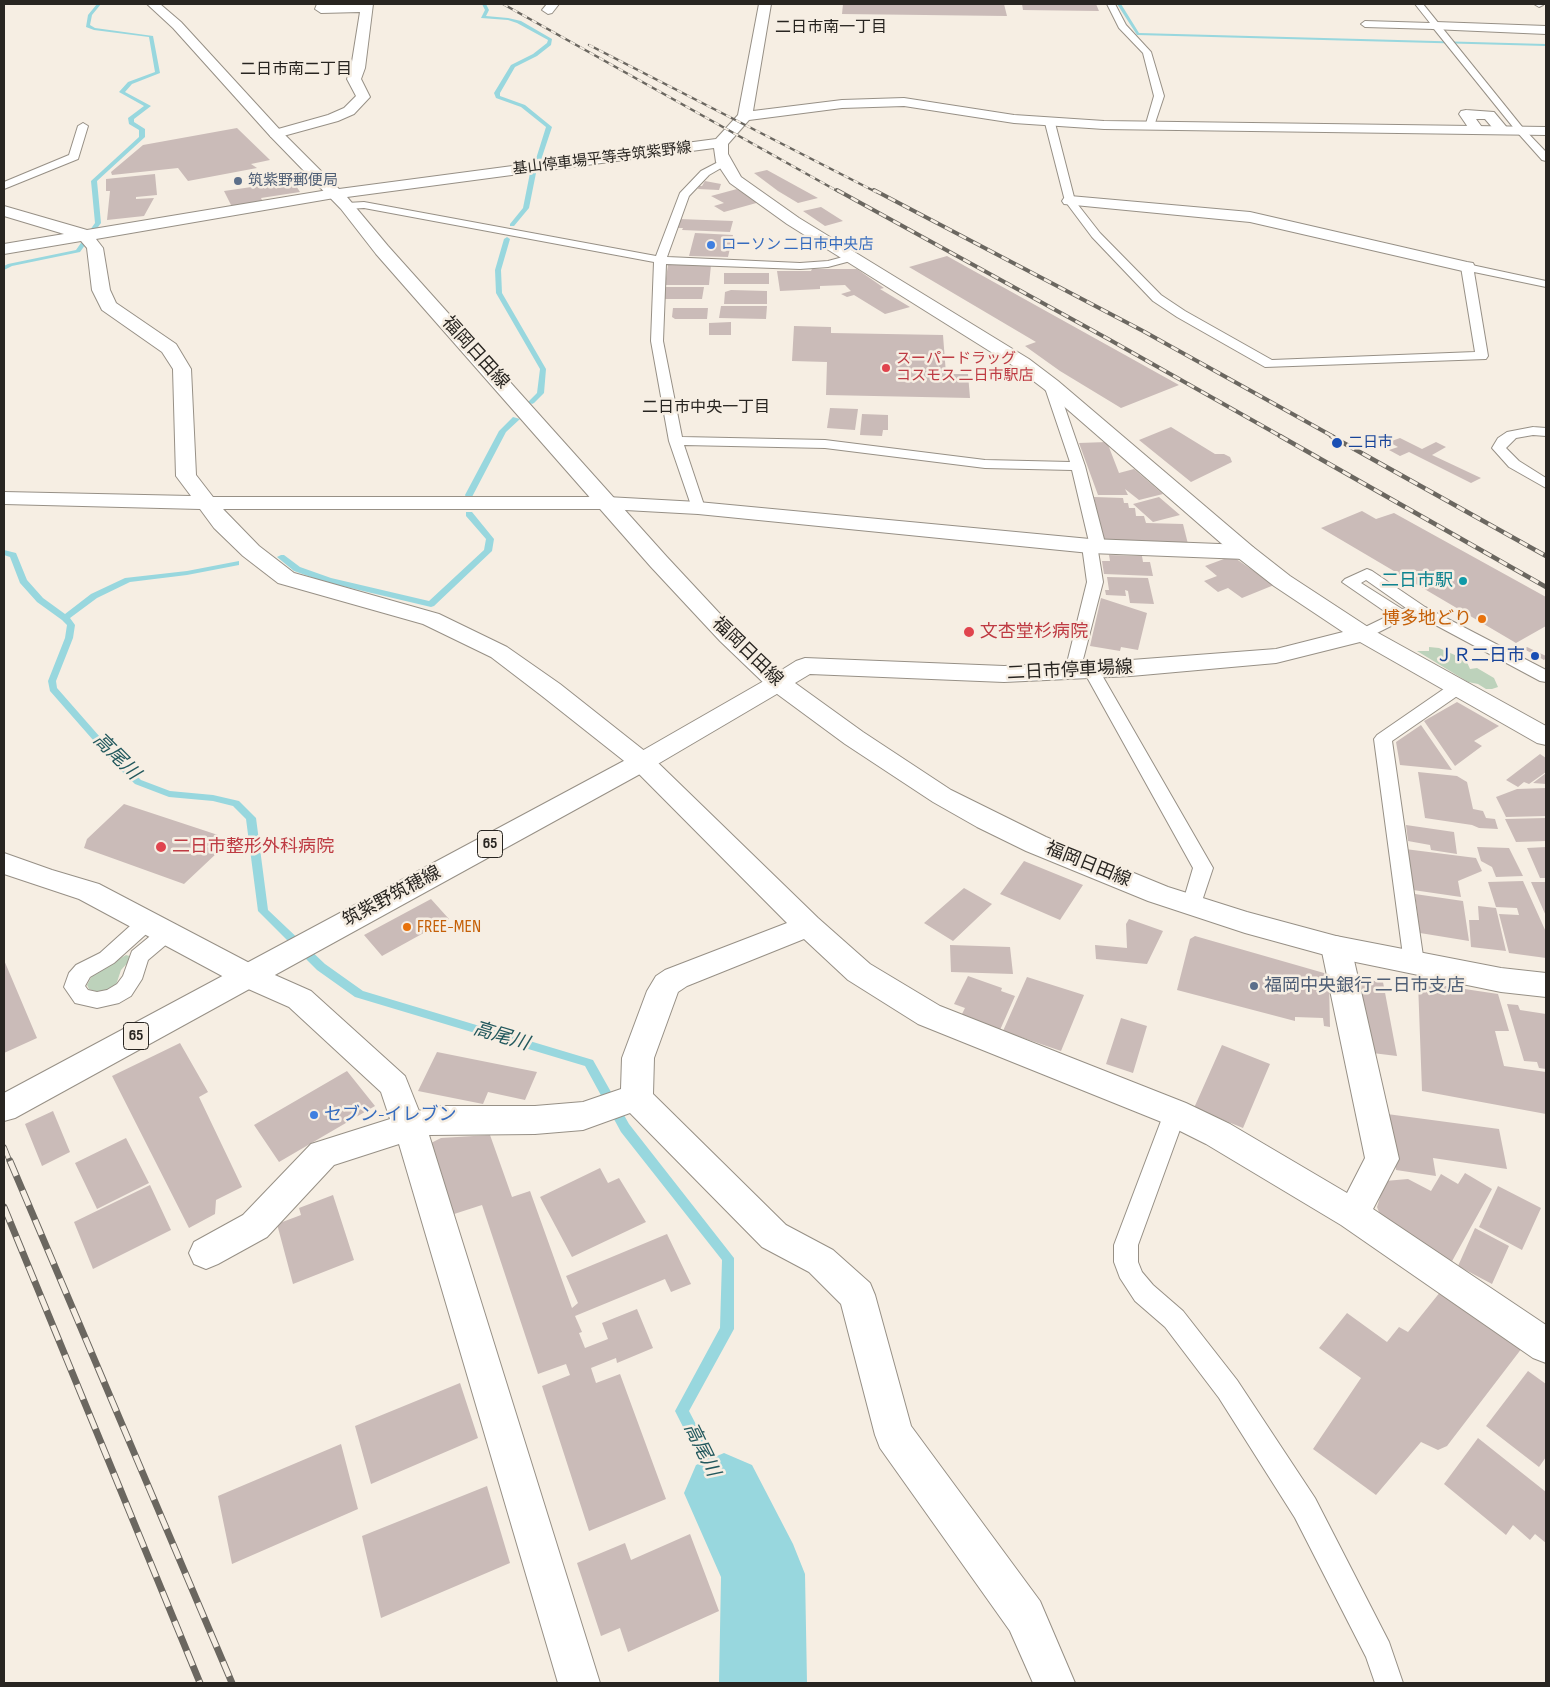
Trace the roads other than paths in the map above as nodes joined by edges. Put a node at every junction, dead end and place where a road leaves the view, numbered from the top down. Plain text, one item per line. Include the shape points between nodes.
1 (153, 4) edge
2 (324, 4) edge
3 (765, 4) edge
4 (1111, 4) edge
5 (1419, 4) edge
6 (367, 6) edge
7 (1365, 24) dead end
8 (1436, 26) junction
9 (1546, 30) edge
10 (744, 116) junction
11 (1050, 123) junction
12 (83, 126) dead end
13 (1150, 127) junction
14 (1520, 130) junction
15 (1546, 131) edge
16 (276, 134) junction
17 (722, 143) junction
18 (1546, 158) edge
19 (724, 162) junction
20 (4, 186) edge
21 (340, 200) junction
22 (1070, 201) junction
23 (4, 211) edge
24 (85, 236) junction
25 (4, 249) edge
26 (854, 257) junction
27 (660, 260) junction
28 (1467, 267) junction
29 (1546, 284) edge
30 (1051, 385) junction
31 (1546, 432) edge
32 (676, 440) junction
33 (1078, 466) junction
34 (1546, 484) edge
35 (4, 498) edge
36 (206, 503) junction
37 (607, 503) junction
38 (698, 508) junction
39 (1094, 546) junction
40 (1245, 552) junction
41 (1419, 610) junction
42 (1400, 615) junction
43 (1363, 634) junction
44 (1082, 670) junction
45 (1546, 677) edge
46 (778, 683) junction
47 (1456, 688) junction
48 (1546, 738) edge
49 (642, 762) junction
50 (4, 864) edge
51 (1192, 905) junction
52 (808, 926) junction
53 (1336, 947) junction
54 (1414, 963) junction
55 (258, 970) junction
56 (1546, 985) edge
57 (631, 1100) junction
58 (4, 1108) edge
59 (1176, 1113) junction
60 (410, 1127) junction
61 (1353, 1214) junction
62 (206, 1253) dead end
63 (1546, 1346) edge
64 (579, 1683) edge
65 (1054, 1683) edge
66 (1389, 1683) edge

1 - 16 street, 福岡日田線 via 177,25
2 - 6 street via 321,9
3 - 10 street
4 - 13 lane via 1122,26 1147,52 1159,96
5 - 8 lane
6 - 16 street via 354,79 363,98 349,111 333,118
7 - 8 lane
8 - 9 street
8 - 14 lane
10 - 11 street via 842,104 904,102
10 - 17 street
11 - 13 street
11 - 22 lane
12 - 20 lane via 74,157
13 - 14 street
14 - 15 street
14 - 18 lane
16 - 21 street, 福岡日田線
17 - 19 street
17 - 21 street, 基山停車場平等寺筑紫野線
19 - 26 street via 735,180 751,192
19 - 27 lane via 705,174 684,195
21 - 24 street, 基山停車場平等寺筑紫野線
21 - 27 lane
21 - 37 street, 福岡日田線
22 - 28 street via 1250,217
22 - 28 lane via 1096,235 1157,298 1270,364 1482,356
23 - 24 street
24 - 25 street, 基山停車場平等寺筑紫野線
24 - 36 street via 95,248 101,290 108,306 170,348 182,368 186,476
26 - 27 lane via 828,264 800,266
26 - 30 street via 998,347
27 - 32 lane via 657,342
28 - 29 lane
30 - 33 lane
30 - 40 street
31 - 34 lane via 1512,435 1499,448 1514,464
32 - 33 lane via 825,444 984,464
32 - 38 lane
33 - 39 lane
35 - 36 street
36 - 37 street
36 - 49 street via 239,540 286,578 431,619 499,652
37 - 38 street
37 - 46 street, 福岡日田線 via 728,636
38 - 39 street
39 - 40 street
39 - 44 lane via 1094,582
40 - 43 street via 1282,581
41 - 42 lane
41 - 42 lane via 1367,574 1350,582
41 - 45 lane
42 - 43 lane
43 - 44 street, 二日市停車場線 via 1276,656
43 - 47 street
44 - 46 street, 二日市停車場線 via 1004,674 805,666
44 - 51 lane via 1203,868
46 - 49 street, 筑紫野筑穂線 / 65
46 - 51 street, 福岡日田線 via 854,738 950,800 1036,844
47 - 48 street
47 - 54 lane via 1383,739
49 - 52 street
49 - 55 street, 筑紫野筑穂線 / 65
50 - 55 street via 89,891 157,928
51 - 53 street, 福岡日田線
52 - 57 street via 667,984 638,1058
52 - 59 street via 859,972 929,1015
53 - 54 street, 福岡日田線
53 - 61 street via 1382,1159
54 - 56 street, 福岡日田線
55 - 58 street, 筑紫野筑穂線 / 65
55 - 60 street via 300,998 394,1085
57 - 60 street via 583,1116 535,1120 432,1120
57 - 65 street via 646,1110 774,1236 821,1261 857,1295 894,1435 1025,1616
59 - 61 street via 1218,1134
59 - 66 lane via 1126,1245 1126,1262 1132,1278 1144,1293 1174,1319 1228,1388 1305,1508 1379,1652
60 - 62 street via 323,1154 255,1226
60 - 64 street
61 - 63 street

